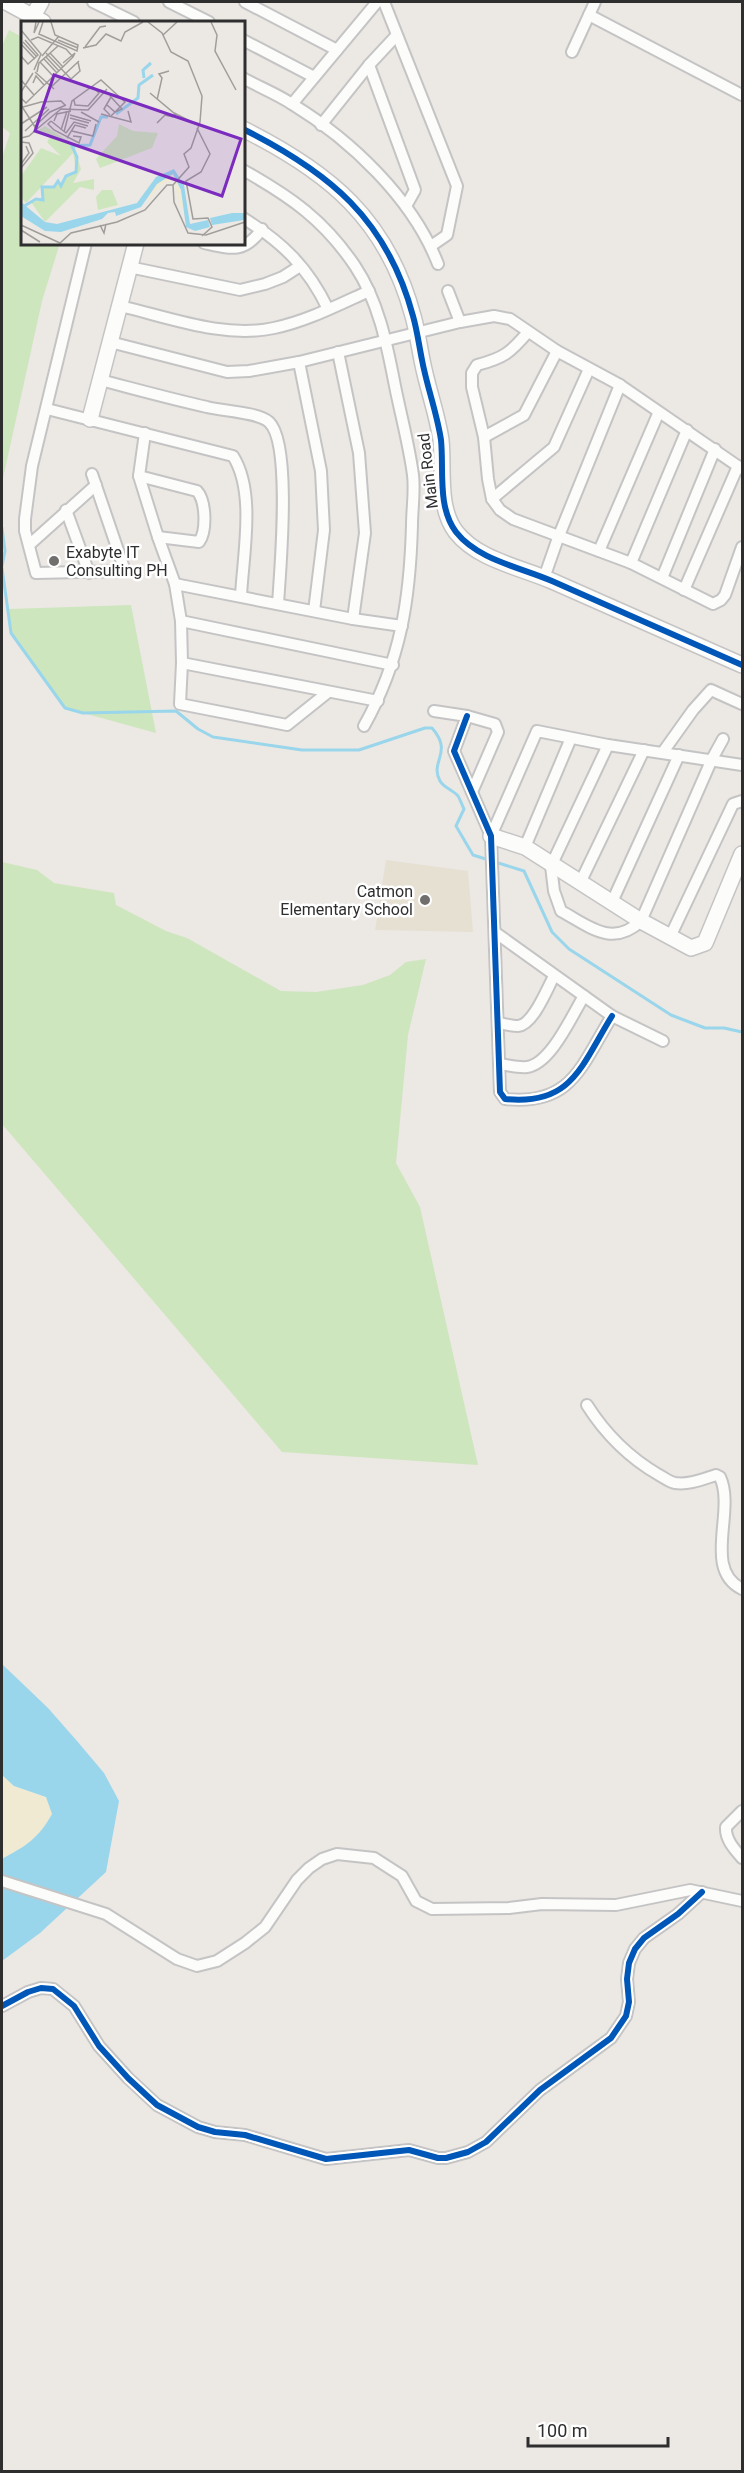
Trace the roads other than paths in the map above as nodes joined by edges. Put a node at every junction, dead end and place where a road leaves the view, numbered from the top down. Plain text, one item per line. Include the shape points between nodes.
1 (6, 2) edge
2 (40, 2) edge
3 (93, 2) edge
4 (169, 2) edge
5 (245, 2) edge
6 (377, 2) edge
7 (384, 2) edge
8 (595, 2) edge
9 (33, 13) edge
10 (589, 15) junction
11 (132, 21) edge
12 (207, 21) edge
13 (396, 36) junction
14 (244, 41) edge
15 (337, 50) junction
16 (572, 52) dead end
17 (369, 65) junction
18 (314, 77) junction
19 (244, 79) edge
20 (742, 95) edge
21 (292, 104) junction
22 (321, 125) junction
23 (244, 129) edge
24 (244, 171) edge
25 (406, 206) junction
26 (244, 219) edge
27 (262, 229) junction
28 (86, 244) edge
29 (136, 244) edge
30 (209, 244) edge
31 (431, 246) junction
32 (438, 264) dead end
33 (300, 266) junction
34 (129, 267) junction
35 (369, 291) junction
36 (448, 291) dead end
37 (120, 306) junction
38 (328, 309) junction
39 (460, 322) junction
40 (528, 332) junction
41 (417, 333) junction
42 (386, 339) junction
43 (110, 342) junction
44 (557, 351) junction
45 (338, 352) junction
46 (299, 362) junction
47 (589, 369) junction
48 (99, 380) junction
49 (620, 385) junction
50 (47, 409) junction
51 (658, 414) junction
52 (90, 419) junction
53 (687, 430) junction
54 (145, 433) junction
55 (484, 437) junction
56 (715, 449) junction
57 (740, 467) edge
58 (139, 476) junction
59 (492, 499) junction
60 (66, 510) junction
61 (158, 537) junction
62 (558, 537) junction
63 (29, 544) junction
64 (742, 547) edge
65 (598, 551) junction
66 (631, 563) junction
67 (89, 573) junction
68 (544, 578) junction
69 (662, 578) junction
70 (175, 584) junction
71 (684, 590) junction
72 (241, 596) junction
73 (278, 604) junction
74 (314, 611) junction
75 (353, 619) junction
76 (181, 621) junction
77 (402, 626) junction
78 (182, 663) junction
79 (393, 665) junction
80 (742, 665) edge
81 (327, 693) junction
82 (378, 701) junction
83 (742, 704) edge
84 (434, 711) dead end
85 (467, 716) junction
86 (364, 726) dead end
87 (571, 738) junction
88 (723, 739) dead end
89 (608, 745) junction
90 (644, 750) junction
91 (663, 752) junction
92 (679, 755) junction
93 (712, 759) junction
94 (742, 765) edge
95 (472, 792) junction
96 (742, 801) edge
97 (491, 836) junction
98 (525, 848) junction
99 (742, 854) edge
100 (551, 866) junction
101 (580, 883) junction
102 (612, 902) junction
103 (641, 921) junction
104 (496, 933) junction
105 (670, 937) junction
106 (554, 976) junction
107 (584, 996) junction
108 (612, 1016) junction
109 (499, 1023) junction
110 (663, 1041) dead end
111 (499, 1064) junction
112 (587, 1405) dead end
113 (742, 1589) edge
114 (742, 1811) edge
115 (742, 1858) edge
116 (2, 1881) edge
117 (702, 1892) junction
118 (742, 1897) edge
119 (2, 2006) edge

1 - 9 street
2 - 9 street
3 - 11 street
4 - 12 street
5 - 15 street
6 - 15 street
7 - 13 street
8 - 10 street
10 - 16 street
10 - 20 street
13 - 17 street
13 - 31 street via 457,186 447,235
14 - 18 street
15 - 18 street
17 - 22 street
17 - 25 street via 415,190
18 - 21 street
19 - 21 street
21 - 22 street
22 - 25 street via 378,173
23 - 41 street, Main Road via 318,172 369,223 388,250
24 - 35 street via 310,213 349,258
25 - 31 street
26 - 27 street
27 - 30 street via 253,242 232,249
27 - 33 street
28 - 50 street
29 - 34 street
31 - 32 street
33 - 34 street via 283,277 240,290
33 - 38 street via 315,283
34 - 37 street
35 - 38 street
35 - 42 street
36 - 39 street
37 - 38 street via 218,328 246,330 300,322
37 - 43 street
39 - 40 street via 494,316 510,319
39 - 41 street
40 - 44 street
40 - 55 street via 511,352 477,365 472,373
41 - 42 street
41 - 68 street, Main Road via 440,437 448,518 455,531 477,551
42 - 45 street
42 - 77 street via 413,477 411,550
43 - 46 street via 227,372
43 - 48 street
44 - 47 street
44 - 55 street via 524,415
45 - 46 street
45 - 75 street via 359,453 365,533
46 - 74 street via 321,471 324,530
47 - 49 street
47 - 59 street via 554,447
48 - 52 street
48 - 73 street via 270,423 277,438 283,481
49 - 51 street
49 - 62 street
50 - 52 street
50 - 63 street via 32,466 25,519
51 - 53 street
51 - 65 street
52 - 54 street
53 - 56 street
53 - 66 street
54 - 58 street
54 - 72 street via 233,456 240,467 246,505
55 - 59 street
56 - 57 street
56 - 69 street
57 - 71 street
58 - 61 street
58 - 61 street via 197,490 203,497 203,536 199,542
59 - 62 street via 513,519
60 - 63 street
60 - 67 street
60 - 67 street via 94,479 124,571
61 - 70 street
62 - 65 street
62 - 68 street
63 - 67 street via 36,573
64 - 71 street via 721,600 713,604
65 - 66 street
66 - 69 street
68 - 80 street, Main Road
69 - 71 street
70 - 72 street
70 - 76 street
72 - 73 street
73 - 74 street
74 - 75 street
75 - 77 street
76 - 78 street
76 - 79 street
77 - 79 street
78 - 81 street
78 - 81 street via 180,704 287,725
79 - 82 street
81 - 82 street
82 - 86 street
83 - 91 street via 711,690
84 - 85 street
85 - 95 street via 454,751
85 - 95 street via 495,724 498,732
87 - 89 street
87 - 97 street via 537,731
87 - 98 street
88 - 93 street
89 - 90 street
89 - 100 street
90 - 91 street
90 - 101 street
91 - 92 street
92 - 93 street
92 - 102 street
93 - 94 street
93 - 103 street
95 - 97 street
96 - 105 street via 733,804
97 - 98 street
97 - 104 street
98 - 100 street
99 - 105 street via 705,943 691,948
100 - 101 street
100 - 103 street via 561,911 602,933 630,932
101 - 102 street
102 - 103 street
103 - 105 street
104 - 106 street
104 - 109 street
106 - 107 street
106 - 109 street via 526,1023
107 - 108 street
107 - 111 street via 539,1064 526,1068
108 - 110 street
108 - 111 street via 567,1086 551,1096 527,1102 505,1099 500,1092
109 - 111 street
112 - 113 street via 615,1442 672,1483 720,1477 725,1512 723,1566 732,1584
114 - 115 street via 726,1827
116 - 117 street via 89,1908 120,1922 177,1959 197,1966 217,1960 245,1943 265,1927 309,1868 337,1854 374,1858 402,1876 416,1901 432,1909 616,1905 690,1890
117 - 118 street
117 - 119 street via 635,1949 629,1963 626,2016 611,2038 540,2090 486,2142 446,2158 409,2150 326,2158 245,2135 198,2127 157,2105 128,2078 99,2046 74,2006 53,1989 27,1992

